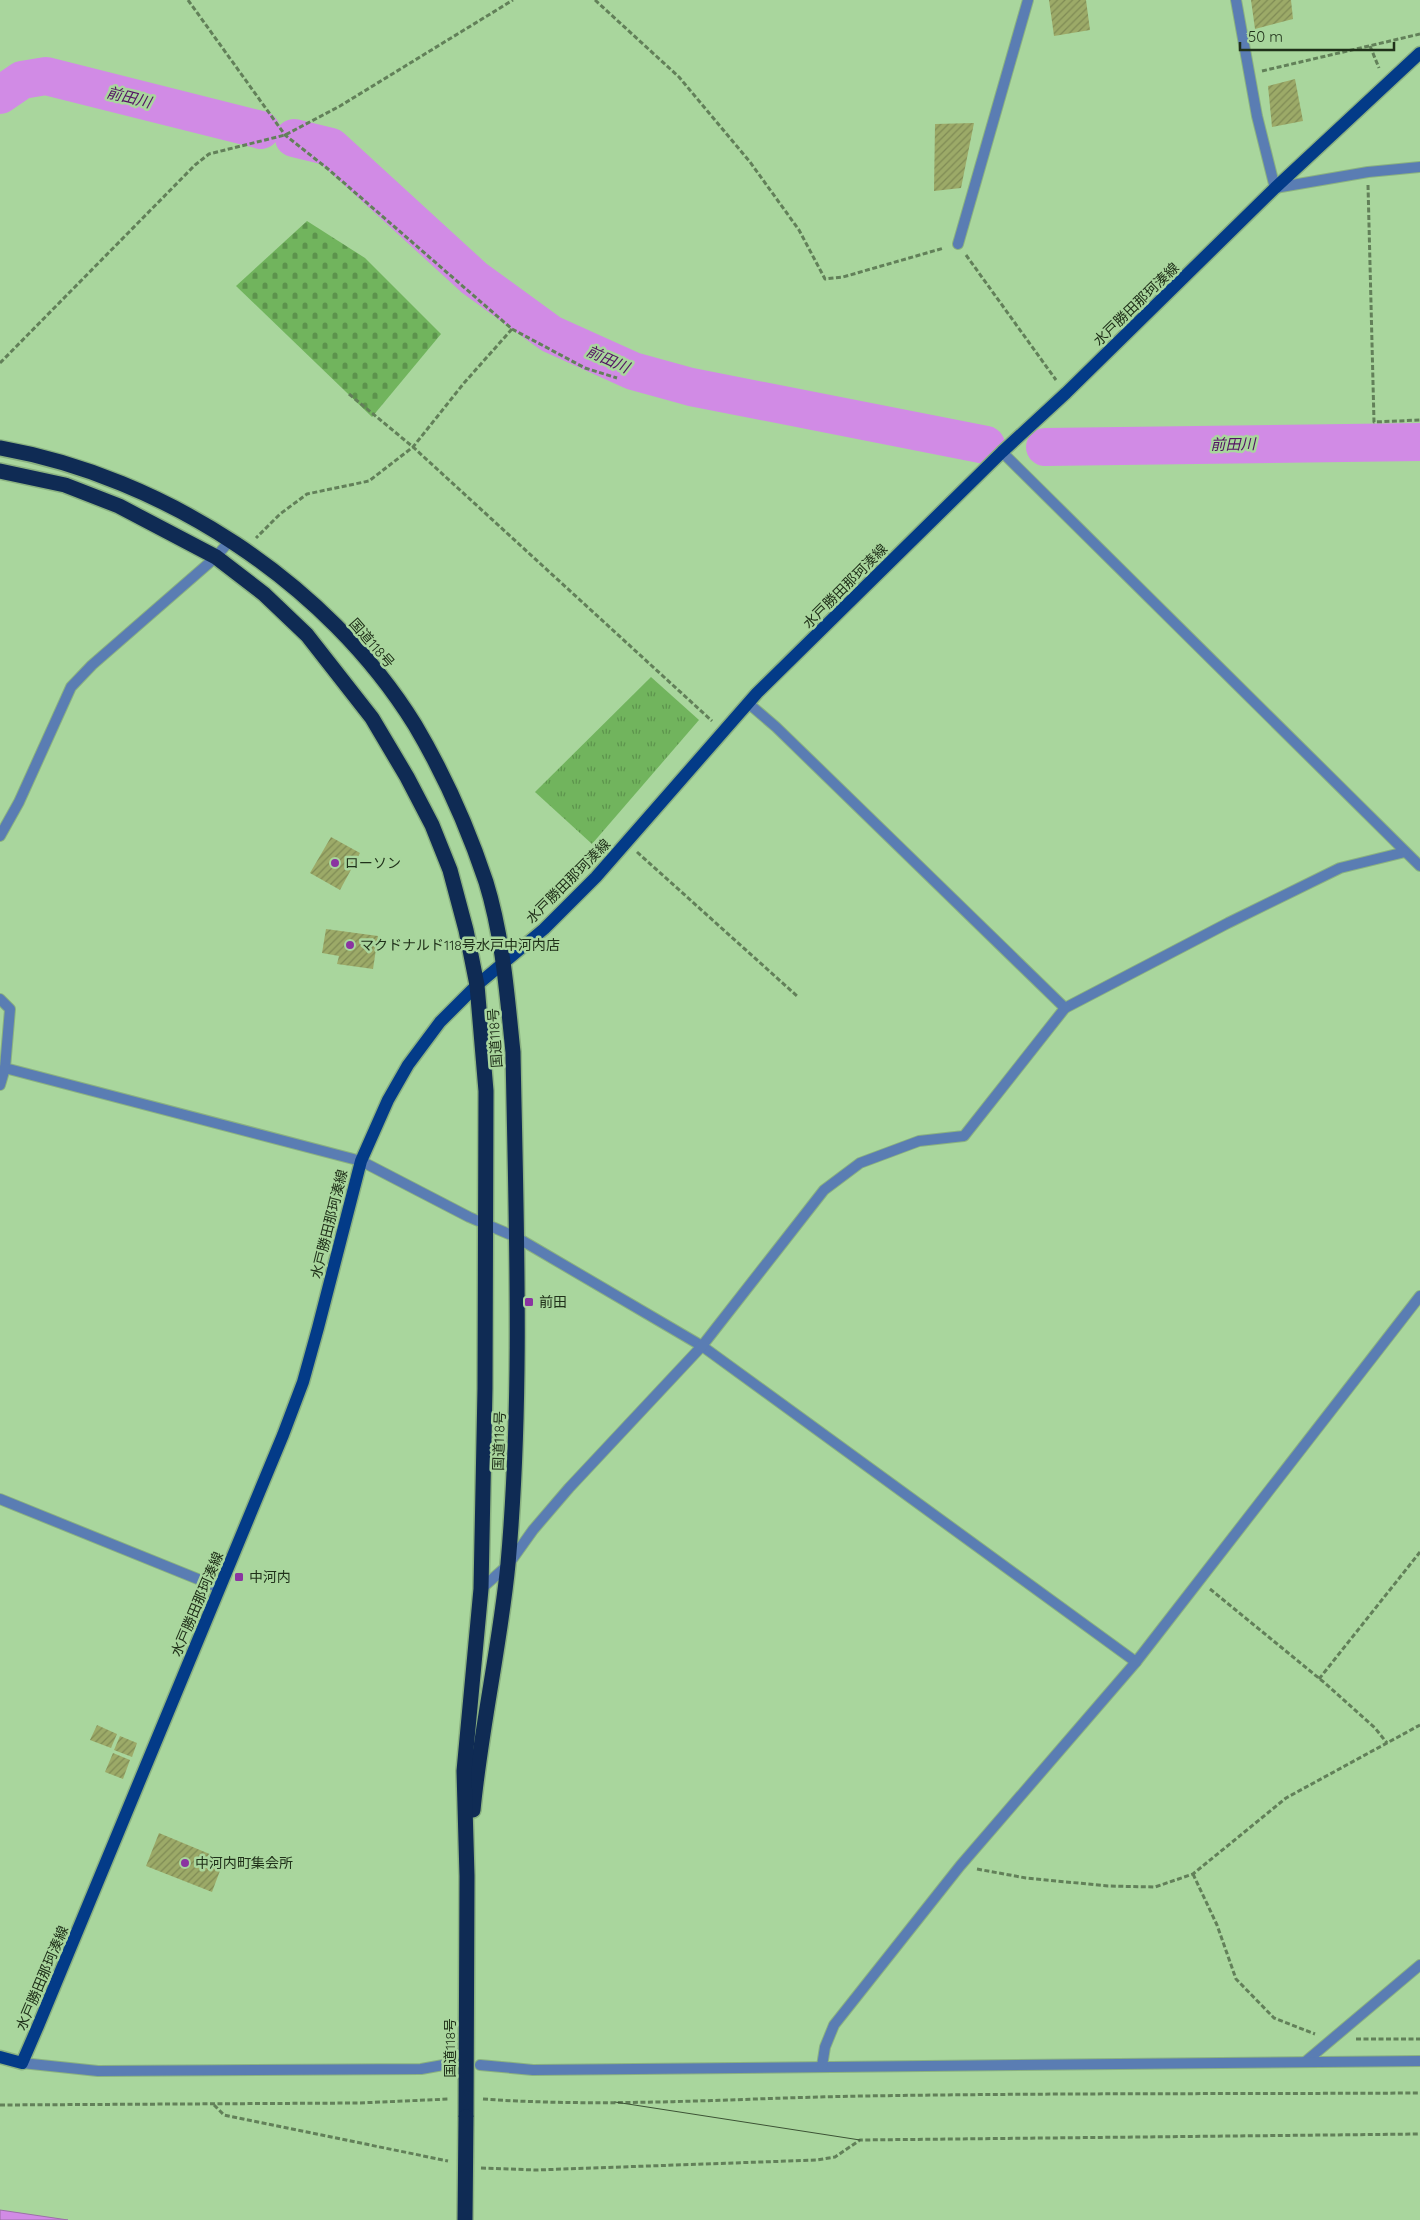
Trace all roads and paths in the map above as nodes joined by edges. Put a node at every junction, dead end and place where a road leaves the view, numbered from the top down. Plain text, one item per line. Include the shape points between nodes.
1 (188, 0) edge
2 (514, 0) edge
3 (595, 0) edge
4 (1028, 0) edge
5 (1236, 0) edge
6 (1420, 34) edge
7 (1370, 46) junction
8 (1420, 53) edge
9 (1249, 74) junction
10 (1386, 85) junction
11 (285, 135) junction
12 (1420, 167) edge
13 (1368, 172) junction
14 (1275, 188) junction
15 (958, 244) junction
16 (512, 329) junction
17 (0, 363) edge
18 (617, 378) dead end
19 (1066, 393) junction
20 (349, 394) dead end
21 (1420, 420) edge
22 (413, 447) junction
23 (0, 448) edge
24 (1002, 452) junction
25 (0, 471) edge
26 (231, 539) junction
27 (244, 549) junction
28 (216, 557) junction
29 (748, 703) junction
30 (723, 731) junction
31 (0, 836) edge
32 (627, 843) junction
33 (1405, 852) junction
34 (1420, 866) edge
35 (503, 963) junction
36 (477, 985) junction
37 (797, 996) dead end
38 (0, 999) edge
39 (1065, 1008) junction
40 (5, 1068) junction
41 (0, 1085) edge
42 (361, 1161) junction
43 (486, 1224) junction
44 (516, 1237) junction
45 (1420, 1296) edge
46 (702, 1346) junction
47 (0, 1499) edge
48 (1420, 1552) edge
49 (508, 1565) junction
50 (1199, 1580) junction
51 (220, 1588) junction
52 (481, 1589) junction
53 (1136, 1662) junction
54 (1320, 1679) junction
55 (1420, 1724) edge
56 (1387, 1743) junction
57 (960, 1866) junction
58 (1193, 1874) junction
59 (468, 1876) junction
60 (1420, 1966) edge
61 (1333, 2038) junction
62 (1420, 2039) edge
63 (0, 2058) edge
64 (473, 2061) junction
65 (1420, 2061) edge
66 (1305, 2062) junction
67 (22, 2063) junction
68 (448, 2064) tunnel mouth
69 (822, 2066) junction
70 (1420, 2093) edge
71 (466, 2098) junction
72 (0, 2105) edge
73 (214, 2105) junction
74 (1420, 2134) edge
75 (454, 2162) dead end
76 (473, 2166) dead end
77 (465, 2220) edge

1 - 11 path
2 - 11 path via 340,106
3 - 15 path via 680,77 739,148 799,230 825,279 843,277
4 - 15 street
5 - 9 street
6 - 7 path
7 - 9 path
7 - 10 path
8 - 10 main road, 水戸勝田那珂湊線
9 - 14 street
10 - 14 main road, 水戸勝田那珂湊線
11 - 16 path
11 - 17 path via 209,154 195,165
12 - 13 street
13 - 14 street
13 - 21 path via 1374,422
14 - 19 main road, 水戸勝田那珂湊線
15 - 19 path
16 - 18 path via 585,368
16 - 22 path
19 - 24 main road, 水戸勝田那珂湊線
20 - 22 path
22 - 27 path via 369,481 306,494
22 - 30 path
23 - 26 highway, 国道118号 via 75,466 156,497
24 - 29 main road, 水戸勝田那珂湊線
24 - 33 street
25 - 28 highway, 国道118号 via 65,485 119,506
26 - 27 highway, 国道118号
26 - 28 street
27 - 35 highway, 国道118号 via 315,606 352,642 414,726 468,833 492,906
28 - 31 street via 92,664 71,687 19,802
28 - 36 highway, 国道118号 via 264,594 307,635 372,718 432,825 466,930
29 - 30 main road, 水戸勝田那珂湊線
29 - 39 street
30 - 32 main road, 水戸勝田那珂湊線
32 - 35 main road, 水戸勝田那珂湊線 via 562,912
32 - 37 path
33 - 34 street
33 - 39 street via 1340,868
35 - 36 main road, 水戸勝田那珂湊線
35 - 44 highway, 国道118号 via 514,1052
36 - 42 main road, 水戸勝田那珂湊線 via 440,1022 408,1065 388,1100
36 - 43 highway, 国道118号 via 486,1091
38 - 40 street via 10,1009
39 - 46 street via 964,1136 919,1141 860,1163 824,1190
40 - 41 street
40 - 42 street
42 - 43 street
42 - 51 main road, 水戸勝田那珂湊線 via 302,1382
43 - 44 street
43 - 52 highway, 国道118号
44 - 46 street
44 - 49 highway, 国道118号 via 516,1442
45 - 50 street
46 - 49 street via 569,1488
46 - 53 street
47 - 51 street
48 - 54 path
49 - 52 street
49 - 59 highway, 国道118号 via 477,1767
50 - 53 street
50 - 54 path
51 - 67 main road, 水戸勝田那珂湊線
52 - 59 highway, 国道118号 via 464,1771
53 - 57 street
54 - 56 path via 1375,1728
55 - 56 path
56 - 58 path via 1286,1798
57 - 58 path via 1026,1878 1108,1886 1155,1887
57 - 69 street via 834,2025
58 - 61 path via 1217,1925 1236,1979 1274,2018
59 - 64 highway, 国道118号
60 - 61 street
61 - 62 path
61 - 66 street
63 - 67 main road
64 - 69 street via 533,2070
64 - 71 highway, 国道118号
65 - 66 street
66 - 69 street
67 - 68 street via 98,2071 421,2069
70 - 71 path via 874,2096 614,2102
71 - 73 path via 359,2104
71 - 77 highway, 国道118号, bridge
72 - 73 path
73 - 75 path via 224,2115
74 - 76 path via 860,2140 835,2157 817,2160 536,2170

